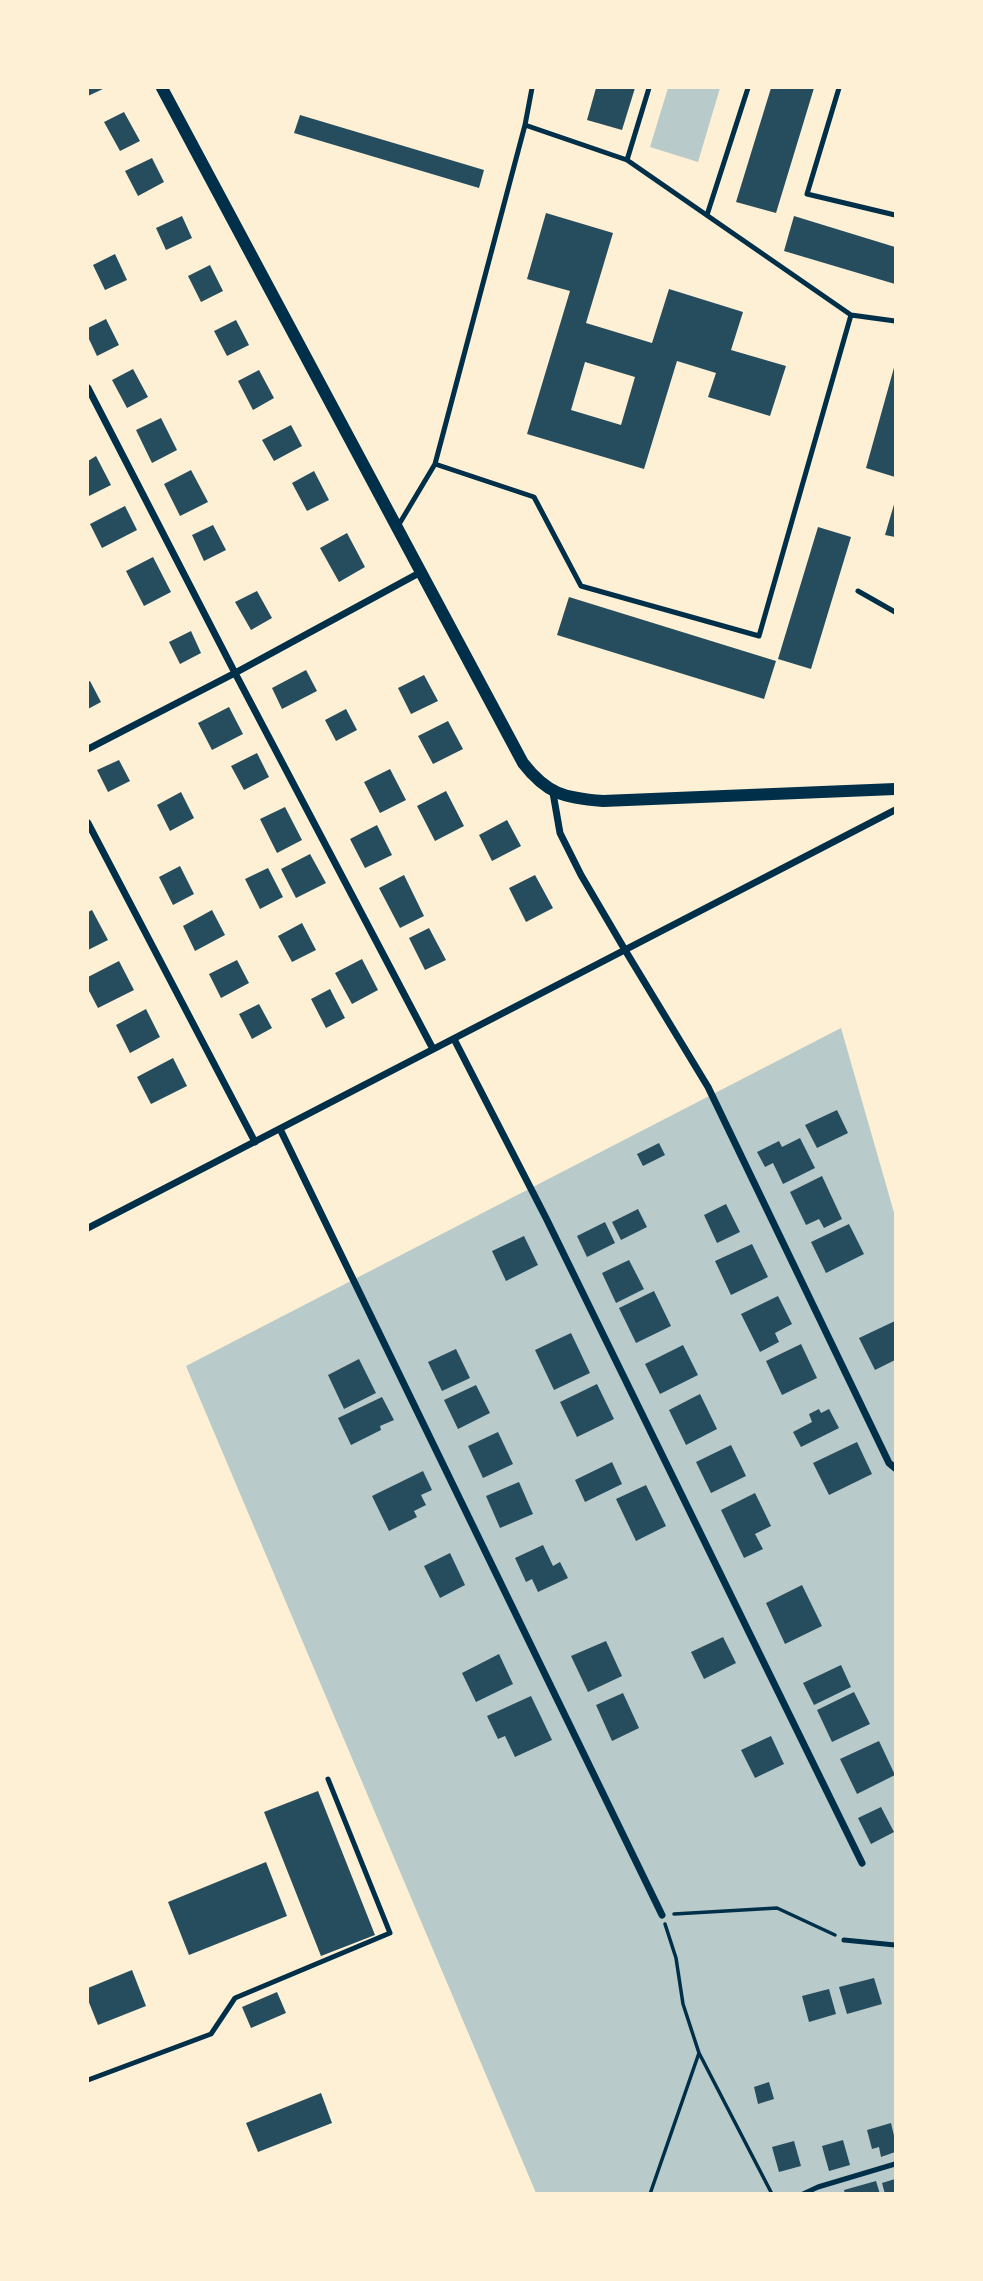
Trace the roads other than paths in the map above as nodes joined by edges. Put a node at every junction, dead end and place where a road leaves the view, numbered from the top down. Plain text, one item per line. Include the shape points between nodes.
1 (162, 88) edge
2 (532, 88) edge
3 (649, 88) edge
4 (748, 88) edge
5 (839, 88) edge
6 (525, 124) junction
7 (627, 160) junction
8 (707, 215) junction
9 (895, 215) edge
10 (851, 315) junction
11 (895, 321) edge
12 (88, 388) edge
13 (435, 464) junction
14 (398, 526) junction
15 (421, 572) junction
16 (858, 591) dead end
17 (895, 612) edge
18 (235, 673) junction
19 (88, 749) edge
20 (895, 789) edge
21 (553, 793) junction
22 (895, 810) edge
23 (88, 823) edge
24 (625, 950) junction
25 (454, 1039) junction
26 (433, 1049) junction
27 (280, 1129) junction
28 (255, 1142) junction
29 (88, 1228) edge
30 (895, 1468) edge
31 (328, 1779) dead end
32 (862, 1863) dead end
33 (662, 1915) road end
34 (844, 1940) road end
35 (895, 1945) edge
36 (88, 2080) edge
37 (895, 2164) edge
38 (803, 2193) edge

1 - 14 street
2 - 6 lane
3 - 7 lane
4 - 8 lane
5 - 9 lane via 807,194
6 - 7 lane
6 - 13 lane
7 - 8 lane
8 - 10 lane
10 - 11 lane
10 - 13 lane via 759,636 581,586 534,497
12 - 18 street
13 - 14 lane
14 - 15 street
15 - 18 street
15 - 21 street via 523,763
16 - 17 lane
18 - 19 street
18 - 26 street
20 - 21 street via 603,801
21 - 24 street via 560,833
22 - 24 street
23 - 28 street
24 - 25 street
24 - 30 street via 708,1087
25 - 26 street
25 - 32 street
26 - 27 street
27 - 28 street
27 - 33 street
28 - 29 street
31 - 36 lane via 390,1933 235,1998 211,2034
34 - 35 lane
37 - 38 lane

